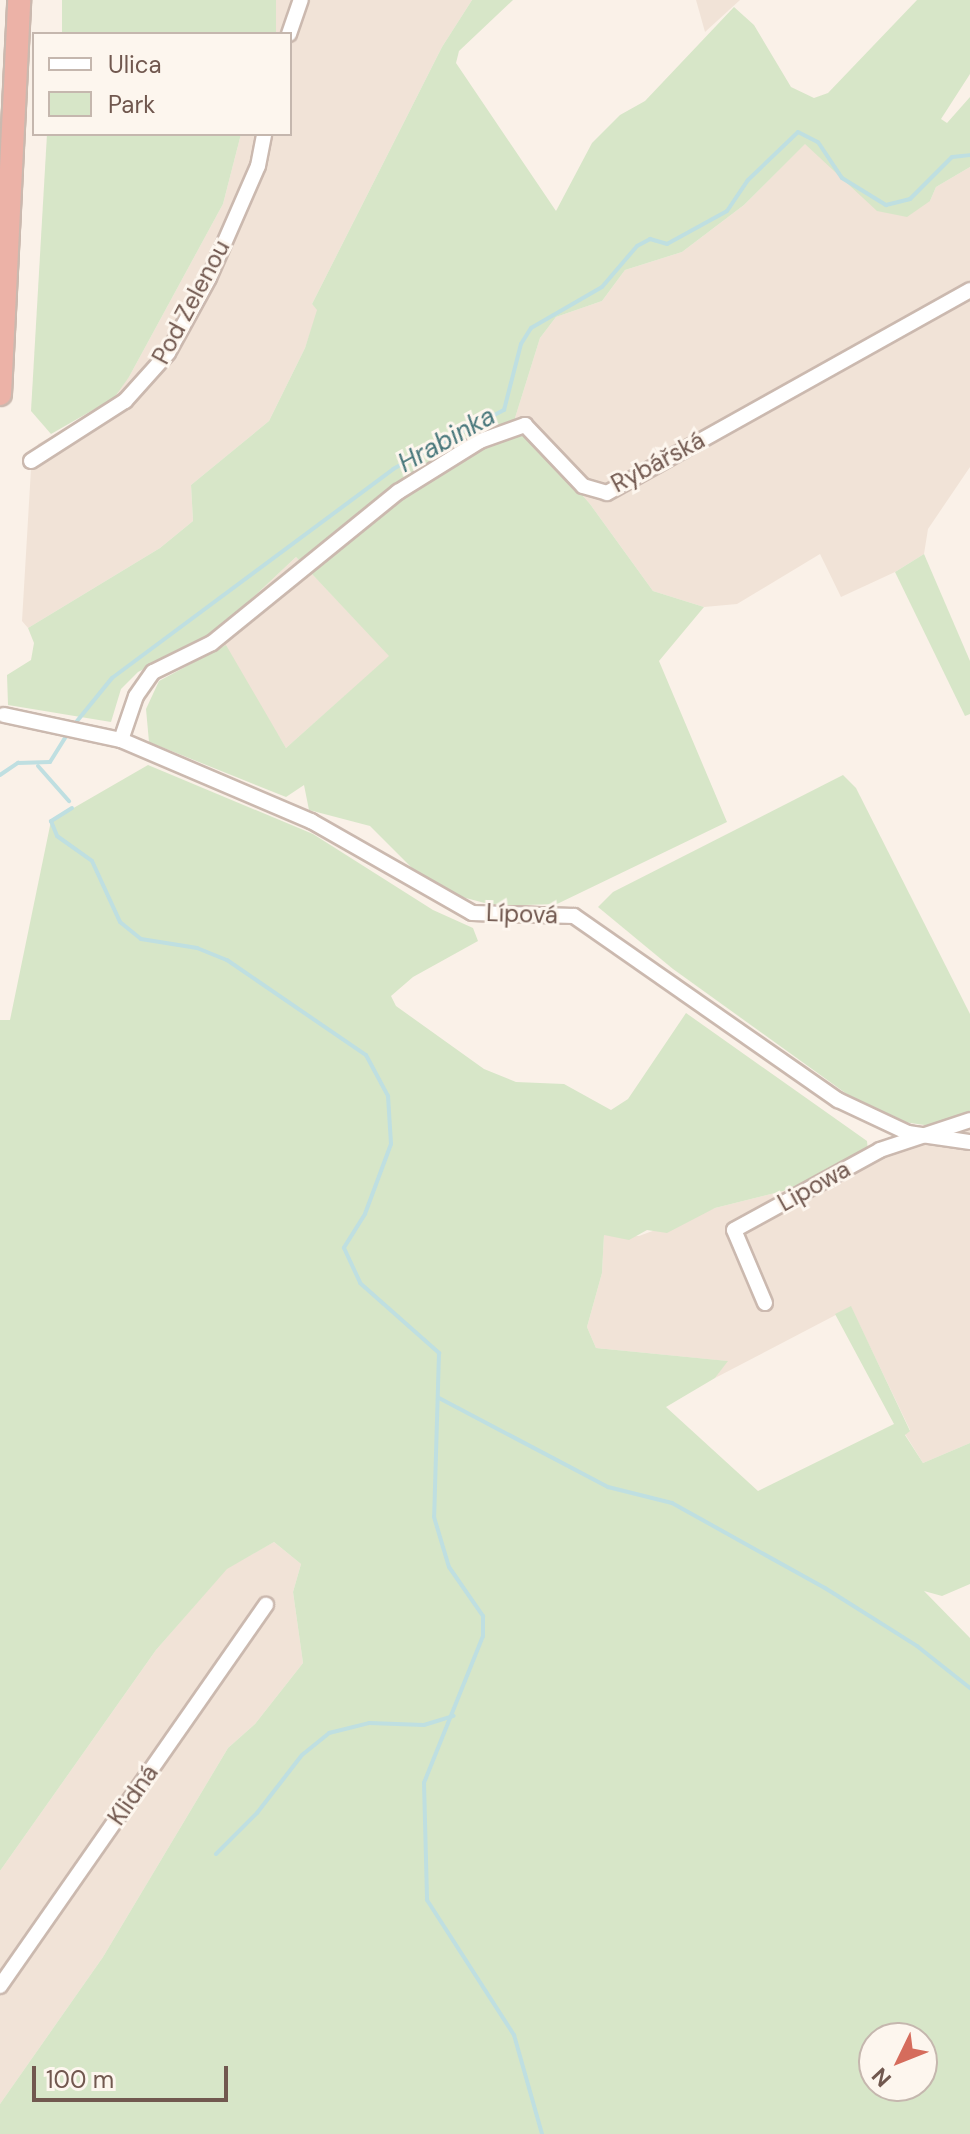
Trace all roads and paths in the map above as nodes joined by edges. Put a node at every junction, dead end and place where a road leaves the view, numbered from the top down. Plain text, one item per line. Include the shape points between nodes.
1 (19, 0) edge
2 (301, 0) edge
3 (290, 32) edge
4 (264, 136) edge
5 (970, 290) edge
6 (0, 394) edge
7 (31, 461) dead end
8 (4, 715) dead end
9 (121, 740) junction
10 (970, 1120) edge
11 (928, 1135) junction
12 (970, 1142) edge
13 (765, 1303) dead end
14 (266, 1604) dead end
15 (0, 1986) edge

1 - 6 highway
2 - 3 street
4 - 7 street, Pod Zelenou via 258,166 209,278 168,353 125,401
5 - 9 street, Rybářská via 607,493 583,486 525,425 480,441 398,492 212,643 153,672 136,696
8 - 9 street, Lípová
9 - 11 street, Lípová via 311,821 461,908 556,914 591,924 838,1100 908,1133
10 - 11 street, Lipowa
11 - 12 street, Lípová
11 - 13 street, Lipowa via 880,1150 734,1230
14 - 15 street, Klidná

